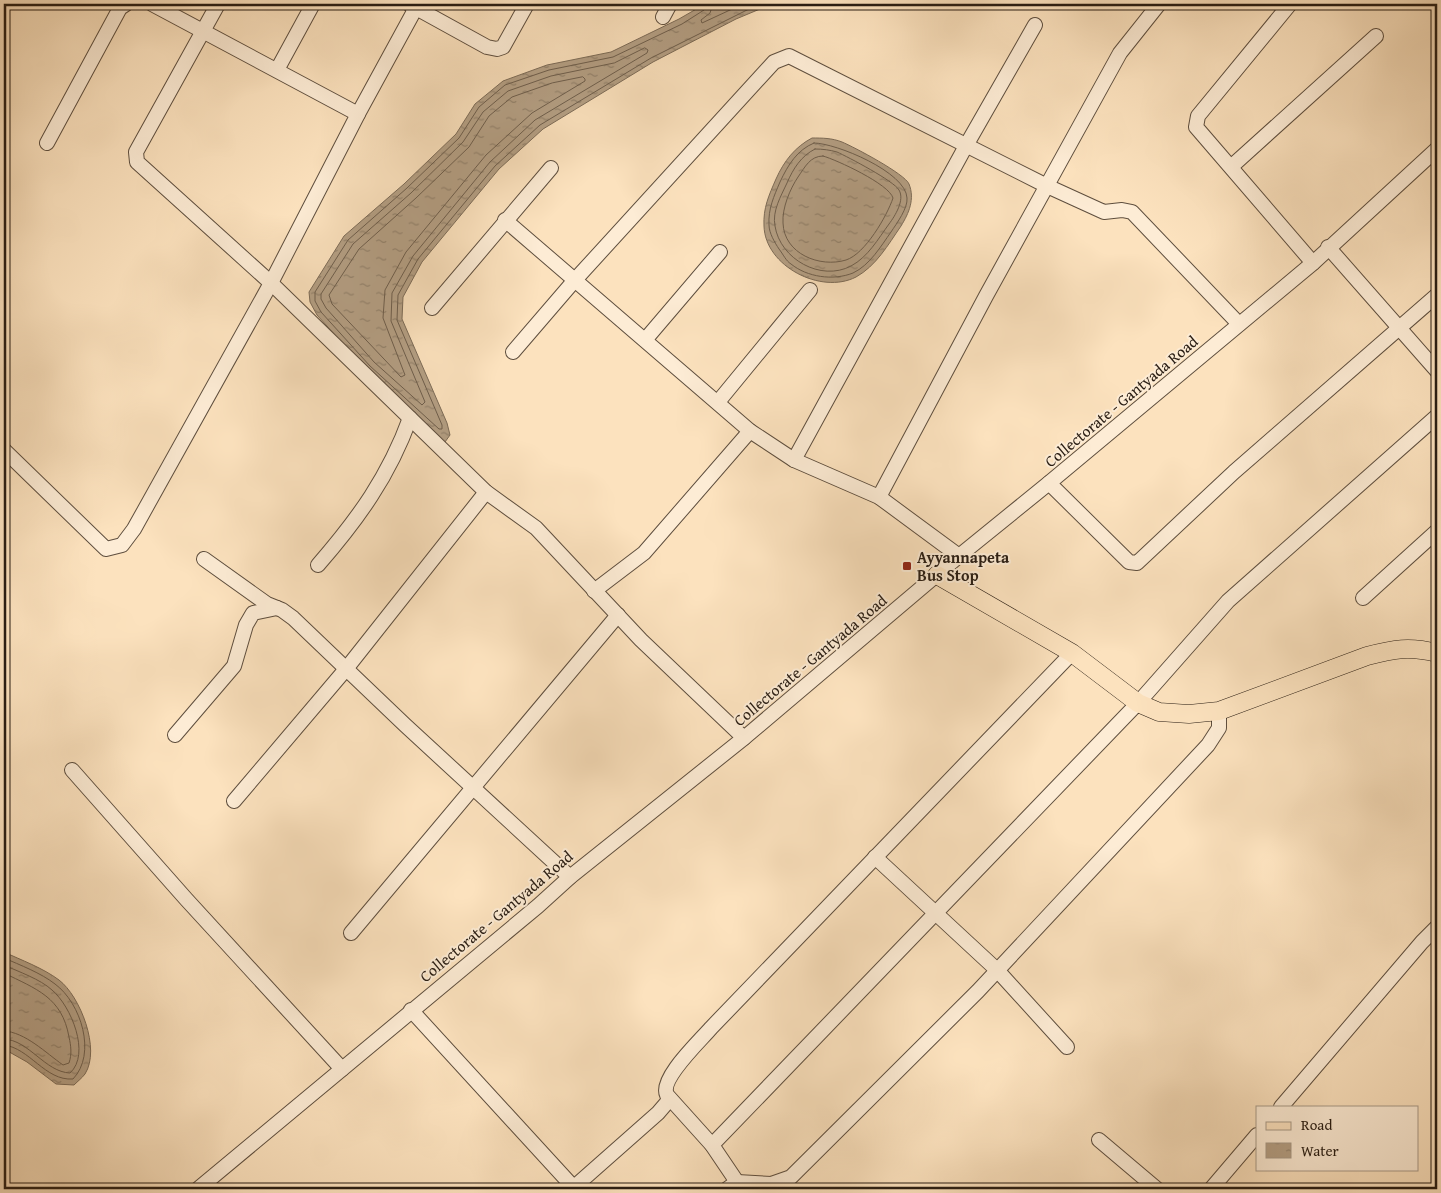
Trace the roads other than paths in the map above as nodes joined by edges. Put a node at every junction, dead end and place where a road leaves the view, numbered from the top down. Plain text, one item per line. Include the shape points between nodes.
1 (126, 4) edge
2 (152, 4) edge
3 (218, 4) edge
4 (313, 4) edge
5 (527, 4) edge
6 (670, 4) edge
7 (1159, 4) edge
8 (1290, 4) edge
9 (414, 5) edge
10 (663, 17) dead end
11 (1035, 25) dead end
12 (203, 30) junction
13 (1376, 36) dead end
14 (277, 70) junction
15 (358, 114) junction
16 (47, 143) dead end
17 (967, 144) junction
18 (1437, 149) edge
19 (1232, 166) junction
20 (551, 168) dead end
21 (1047, 186) junction
22 (505, 220) junction
23 (1328, 247) junction
24 (720, 252) dead end
25 (1313, 263) junction
26 (574, 281) junction
27 (270, 283) junction
28 (810, 290) dead end
29 (1437, 295) edge
30 (432, 308) dead end
31 (1239, 324) junction
32 (1399, 328) junction
33 (645, 340) junction
34 (514, 352) dead end
35 (1437, 370) edge
36 (718, 402) junction
37 (1437, 416) edge
38 (410, 418) junction
39 (750, 431) junction
40 (4, 450) edge
41 (794, 460) junction
42 (1050, 483) junction
43 (486, 492) junction
44 (879, 497) junction
45 (1437, 531) edge
46 (959, 556) junction
47 (204, 559) dead end
48 (318, 565) dead end
49 (938, 575) junction
50 (594, 591) junction
51 (1363, 598) dead end
52 (276, 608) junction
53 (618, 615) junction
54 (1072, 653) junction
55 (1437, 653) edge
56 (346, 669) junction
57 (1138, 703) junction
58 (1219, 711) junction
59 (175, 735) dead end
60 (744, 738) junction
61 (72, 770) dead end
62 (474, 789) junction
63 (234, 801) dead end
64 (875, 857) junction
65 (570, 876) junction
66 (934, 914) junction
67 (1437, 928) edge
68 (351, 933) dead end
69 (996, 970) junction
70 (411, 1010) junction
71 (1067, 1047) dead end
72 (342, 1069) junction
73 (670, 1099) junction
74 (1282, 1106) edge
75 (1256, 1136) edge
76 (1098, 1140) dead end
77 (712, 1145) junction
78 (732, 1186) edge
79 (198, 1189) edge
80 (574, 1189) edge
81 (1158, 1189) edge
82 (1211, 1189) edge

1 - 16 street via 120,8
2 - 12 street
3 - 12 street
4 - 14 street
5 - 9 street via 503,47 497,49 487,47
6 - 10 street
7 - 21 street via 1120,53
8 - 19 street via 1198,116 1197,131
9 - 15 street
11 - 17 street
12 - 14 street
12 - 27 street via 135,157
13 - 19 street
14 - 15 street
15 - 27 street
17 - 21 street
17 - 26 street via 794,56 784,57 774,62
17 - 41 street
18 - 23 street, Collectorate - Gantyada Road
19 - 25 street
20 - 22 street
21 - 31 street via 1104,212 1132,212
21 - 44 street
22 - 26 street
22 - 30 street
23 - 25 street, Collectorate - Gantyada Road
23 - 32 street
24 - 33 street
25 - 31 street, Collectorate - Gantyada Road
26 - 33 street
26 - 34 street
27 - 38 street
27 - 40 street via 134,529 122,545 106,550
28 - 36 street
29 - 32 street
31 - 42 street, Collectorate - Gantyada Road
32 - 35 street
32 - 42 street via 1234,472 1138,563 1129,562
33 - 36 street
36 - 39 street
37 - 57 street via 1228,600
38 - 43 street
38 - 48 street via 397,453 370,498
39 - 41 street
39 - 50 street via 644,553
41 - 44 street
42 - 46 street, Collectorate - Gantyada Road
43 - 50 street via 536,528
43 - 56 street
44 - 46 street
45 - 51 street
46 - 49 street, Collectorate - Gantyada Road
47 - 52 street
49 - 54 main road
49 - 60 street, Collectorate - Gantyada Road
50 - 53 street
52 - 56 street via 294,618
52 - 59 street via 253,613 234,666
53 - 60 street
53 - 62 street
54 - 57 main road
54 - 64 street
55 - 58 main road via 1408,647 1375,654
56 - 62 street
56 - 63 street
57 - 58 main road via 1174,714
57 - 66 street
58 - 69 street via 1219,728 1208,746
60 - 65 street, Collectorate - Gantyada Road
61 - 72 street
62 - 65 street
62 - 68 street
64 - 66 street
64 - 73 street via 672,1073 665,1092
65 - 70 street, Collectorate - Gantyada Road
66 - 69 street
66 - 77 street
67 - 74 street
69 - 71 street
69 - 78 street via 791,1177 771,1184
70 - 72 street, Collectorate - Gantyada Road
70 - 80 street
72 - 79 street, Collectorate - Gantyada Road
73 - 77 street
73 - 80 street
75 - 82 street
76 - 81 street
77 - 78 street

